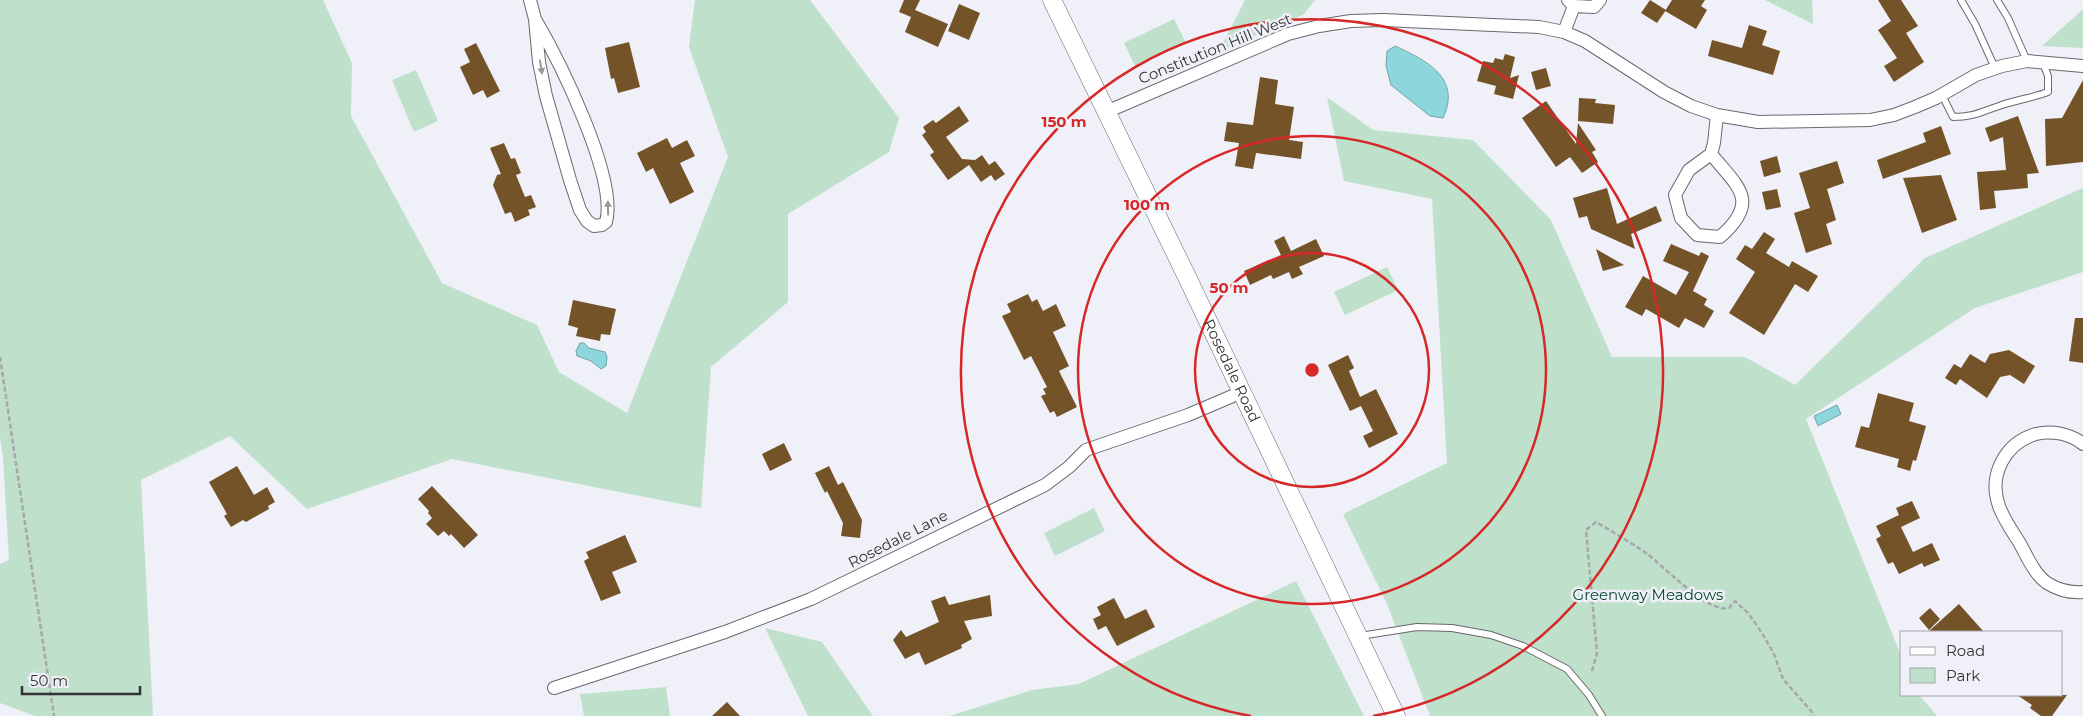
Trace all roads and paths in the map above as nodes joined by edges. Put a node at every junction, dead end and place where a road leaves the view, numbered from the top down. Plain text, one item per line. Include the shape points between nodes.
1 (530, 0) edge
2 (1052, 0) edge
3 (1600, 0) edge
4 (1961, 0) edge
5 (1997, 0) edge
6 (1571, 3) edge
7 (535, 19) junction
8 (1564, 32) junction
9 (2027, 61) junction
10 (2043, 63) junction
11 (2083, 66) edge
12 (1996, 68) junction
13 (1942, 95) junction
14 (1106, 112) junction
15 (1717, 115) junction
16 (1710, 154) junction
17 (0, 357) edge
18 (1242, 392) junction
19 (2083, 444) edge
20 (2083, 592) edge
21 (1360, 636) junction
22 (1592, 671) dead end
23 (554, 688) dead end
24 (54, 716) edge
25 (1396, 716) edge
26 (1602, 716) edge
27 (1813, 716) edge

1 - 7 street
2 - 14 street, Rosedale Road
3 - 6 street via 1594,7
4 - 12 lane
5 - 9 lane
6 - 8 street
7 -> 7 street via 546,96 570,180 587,221 594,226 602,226 609,210 602,171 569,82
8 - 14 street, Constitution Hill West via 1539,27 1383,20 1319,26 1288,34
8 - 15 street, Constitution Hill West via 1585,40 1664,92
9 - 10 street, Constitution Hill West
9 - 12 street, Constitution Hill West
10 - 11 street, Constitution Hill West
10 - 13 lane via 2048,76 2048,92 2035,97 1969,117 1953,117
12 - 13 street, Constitution Hill West via 1976,75
13 - 15 street, Constitution Hill West via 1894,115 1870,120 1758,122
14 - 18 street, Rosedale Road
15 - 16 street
16 - 16 street via 1689,170 1675,195 1681,218 1697,236 1720,237 1734,225 1743,205 1742,193
17 - 24 path
18 - 21 street, Rosedale Road
18 - 23 street, Rosedale Lane via 1188,415 1086,450 1045,485 812,599 726,632
19 - 20 street via 2053,432 2026,438 2014,445 1998,468 1996,495 1999,508 2035,571 2059,589
21 - 25 street, Rosedale Road
21 - 26 lane via 1417,627 1452,628 1491,635 1523,646 1567,670
22 - 27 path via 1597,653 1586,530 1596,522 1647,554 1711,604 1723,610 1735,601 1762,633 1783,679

